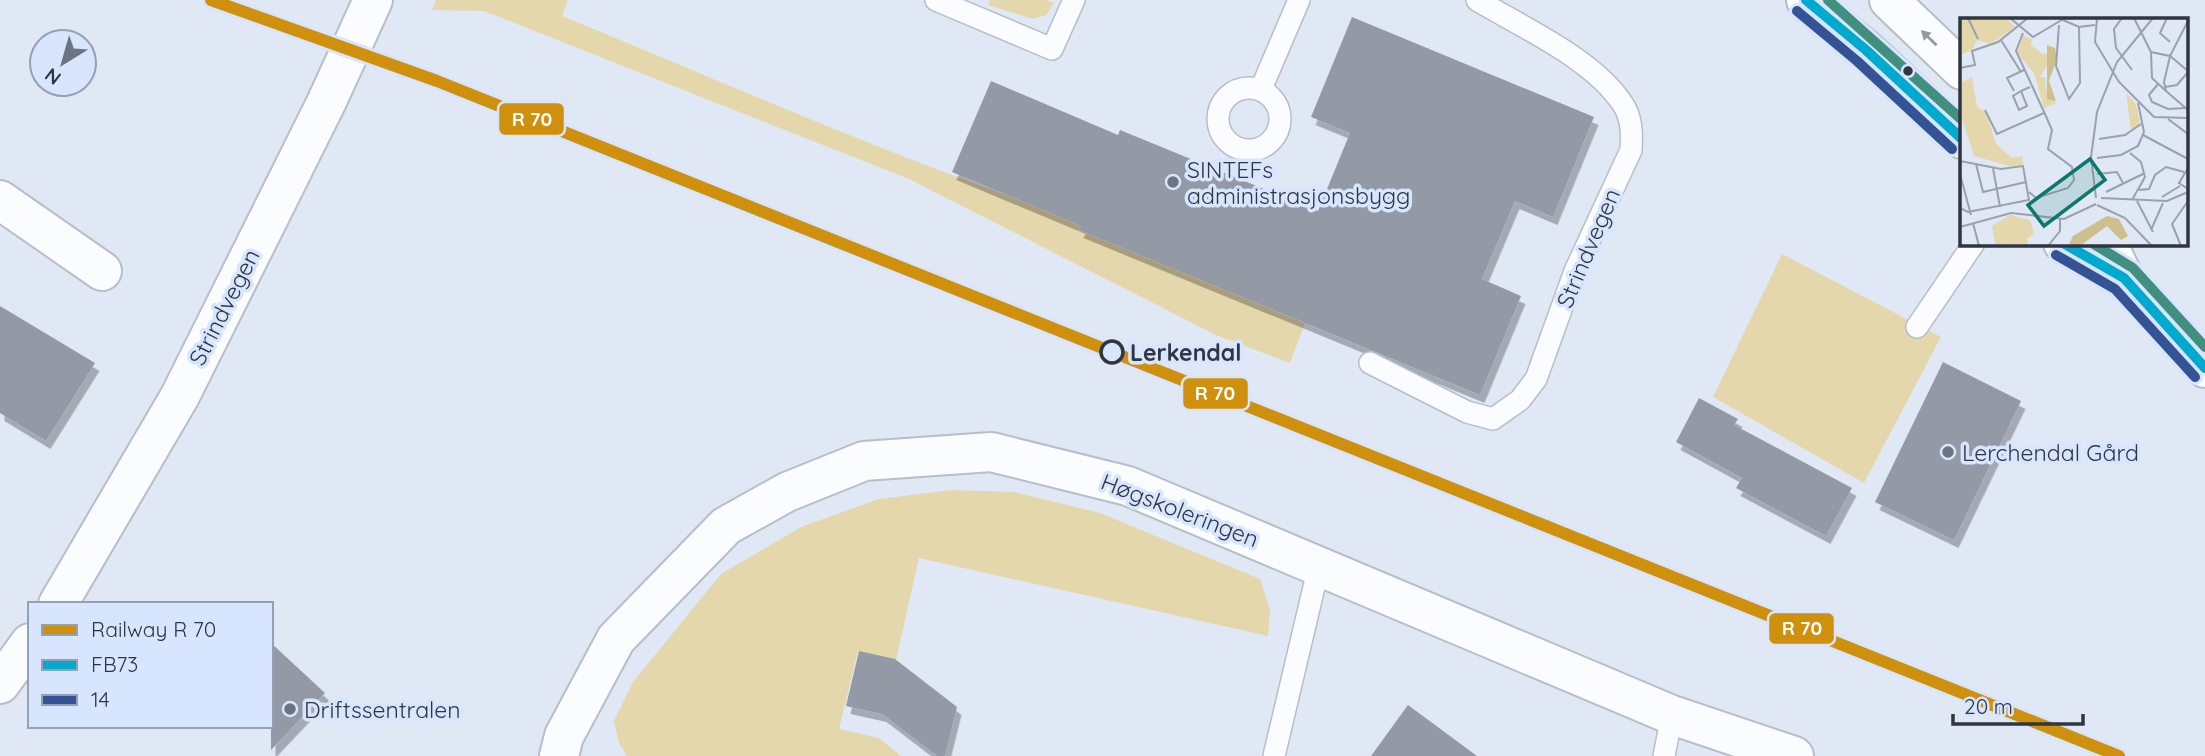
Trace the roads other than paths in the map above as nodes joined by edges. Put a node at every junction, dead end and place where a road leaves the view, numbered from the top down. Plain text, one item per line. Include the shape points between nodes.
1 (373, 0) edge
2 (936, 0) edge
3 (1074, 0) edge
4 (1298, 0) edge
5 (1477, 0) edge
6 (1806, 0) edge
7 (1892, 3) edge
8 (1960, 68) edge
9 (1261, 89) dead end
10 (1960, 137) edge
11 (0, 200) edge
12 (1972, 245) edge
13 (2066, 245) edge
14 (2108, 245) edge
15 (102, 271) dead end
16 (2124, 278) junction
17 (1917, 327) dead end
18 (1370, 363) dead end
19 (2205, 368) edge
20 (1319, 566) junction
21 (59, 602) edge
22 (28, 646) edge
23 (0, 684) edge
24 (1672, 715) junction
25 (567, 749) edge
26 (1274, 756) edge
27 (1664, 756) edge
28 (1794, 756) edge

1 - 21 street, Strindvegen via 180,396
2 - 3 lane via 1052,49
4 - 9 lane
5 - 18 lane, Strindvegen via 1580,62 1604,82 1623,104 1633,129 1631,150 1575,271 1536,379 1520,400 1493,419 1467,412
6 - 10 street
8 -> 7 street
11 - 15 street
12 - 17 lane
13 - 16 street
14 - 16 street
16 - 19 street
20 - 24 street, Høgskoleringen
20 - 25 street, Høgskoleringen via 1128,486 991,452 864,461 787,492 726,526 616,639
20 - 26 lane
22 - 23 street
24 - 27 lane
24 - 28 street, Høgskoleringen

